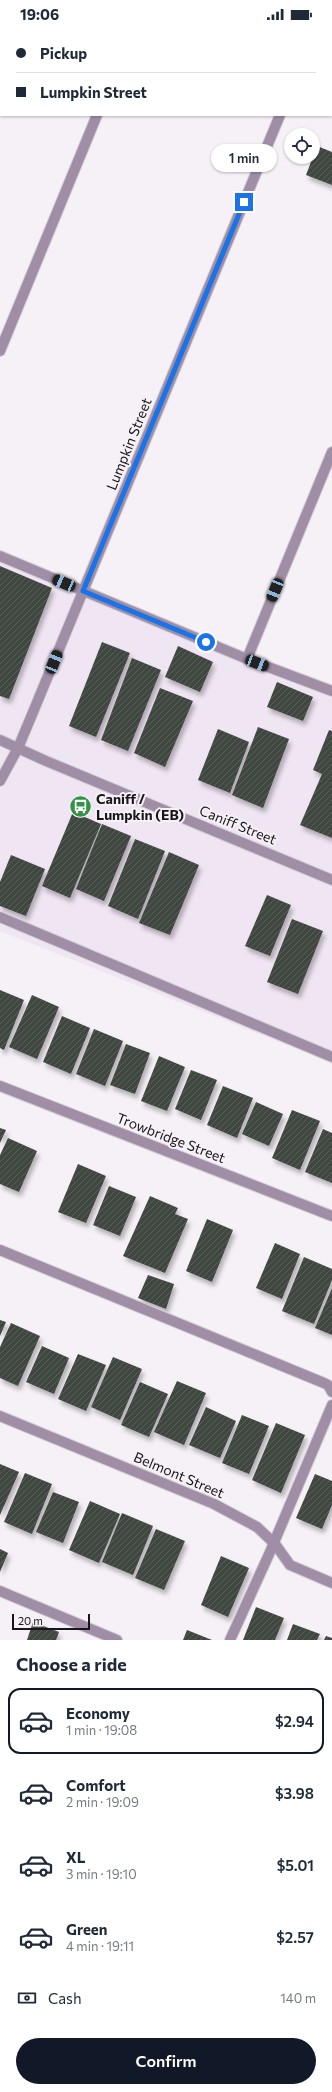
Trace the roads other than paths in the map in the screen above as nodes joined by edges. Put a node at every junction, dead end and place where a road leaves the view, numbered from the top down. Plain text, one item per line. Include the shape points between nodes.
1 (98, 116) edge
2 (280, 116) edge
3 (0, 351) edge
4 (332, 452) edge
5 (0, 556) edge
6 (83, 591) junction
7 (247, 659) junction
8 (332, 691) edge
9 (0, 740) edge
10 (18, 748) junction
11 (0, 782) edge
12 (332, 880) edge
13 (0, 917) edge
14 (332, 1057) edge
15 (0, 1086) edge
16 (332, 1216) edge
17 (0, 1250) edge
18 (332, 1392) edge
19 (332, 1406) edge
20 (0, 1416) edge
21 (332, 1583) edge
22 (0, 1591) edge
23 (117, 1640) edge
24 (230, 1640) edge

1 - 3 street
2 - 6 street, Lumpkin Street
4 - 7 street
5 - 6 street
6 - 7 street
6 - 10 street, Lumpkin Street
7 - 8 street
9 - 10 street, Caniff Street
10 - 11 street, Lumpkin Street
10 - 12 street, Caniff Street
13 - 14 street
15 - 16 street, Trowbridge Street
17 - 18 street via 324,1383
19 - 24 street
20 - 21 street, Belmont Street via 214,1504 257,1527 275,1544 290,1565
22 - 23 street

